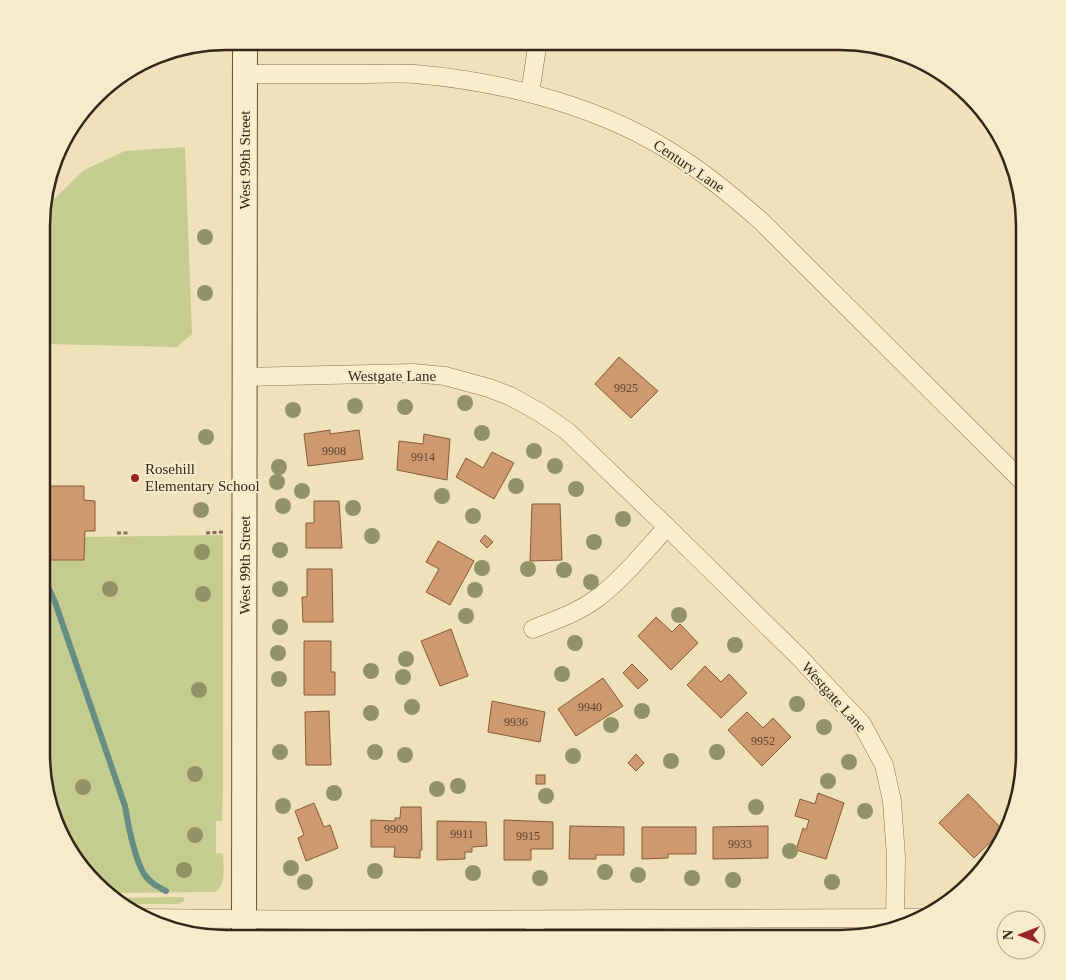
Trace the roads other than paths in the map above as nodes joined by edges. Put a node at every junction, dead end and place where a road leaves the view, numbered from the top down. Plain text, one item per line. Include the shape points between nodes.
1 (245, 50) edge
2 (537, 50) edge
3 (245, 74) junction
4 (530, 93) junction
5 (245, 377) junction
6 (1016, 476) edge
7 (667, 527) junction
8 (533, 629) dead end
9 (895, 918) junction
10 (904, 918) edge
11 (168, 920) edge
12 (535, 920) junction
13 (245, 928) edge
14 (535, 930) edge

1 - 3 street, West 99th Street
2 - 4 street
3 - 4 street, Century Lane via 412,74 474,80
3 - 5 street, West 99th Street
4 - 6 street, Century Lane via 592,113 644,137 681,158 727,191
5 - 7 street, Westgate Lane via 413,373 446,376 489,388 540,412 567,431
5 - 13 street, West 99th Street
7 - 8 street via 596,599 569,615
7 - 9 street, Westgate Lane via 862,724 884,765 892,801 896,857
9 - 10 street
9 - 12 street
11 - 13 street
12 - 13 street via 269,920
12 - 14 street

